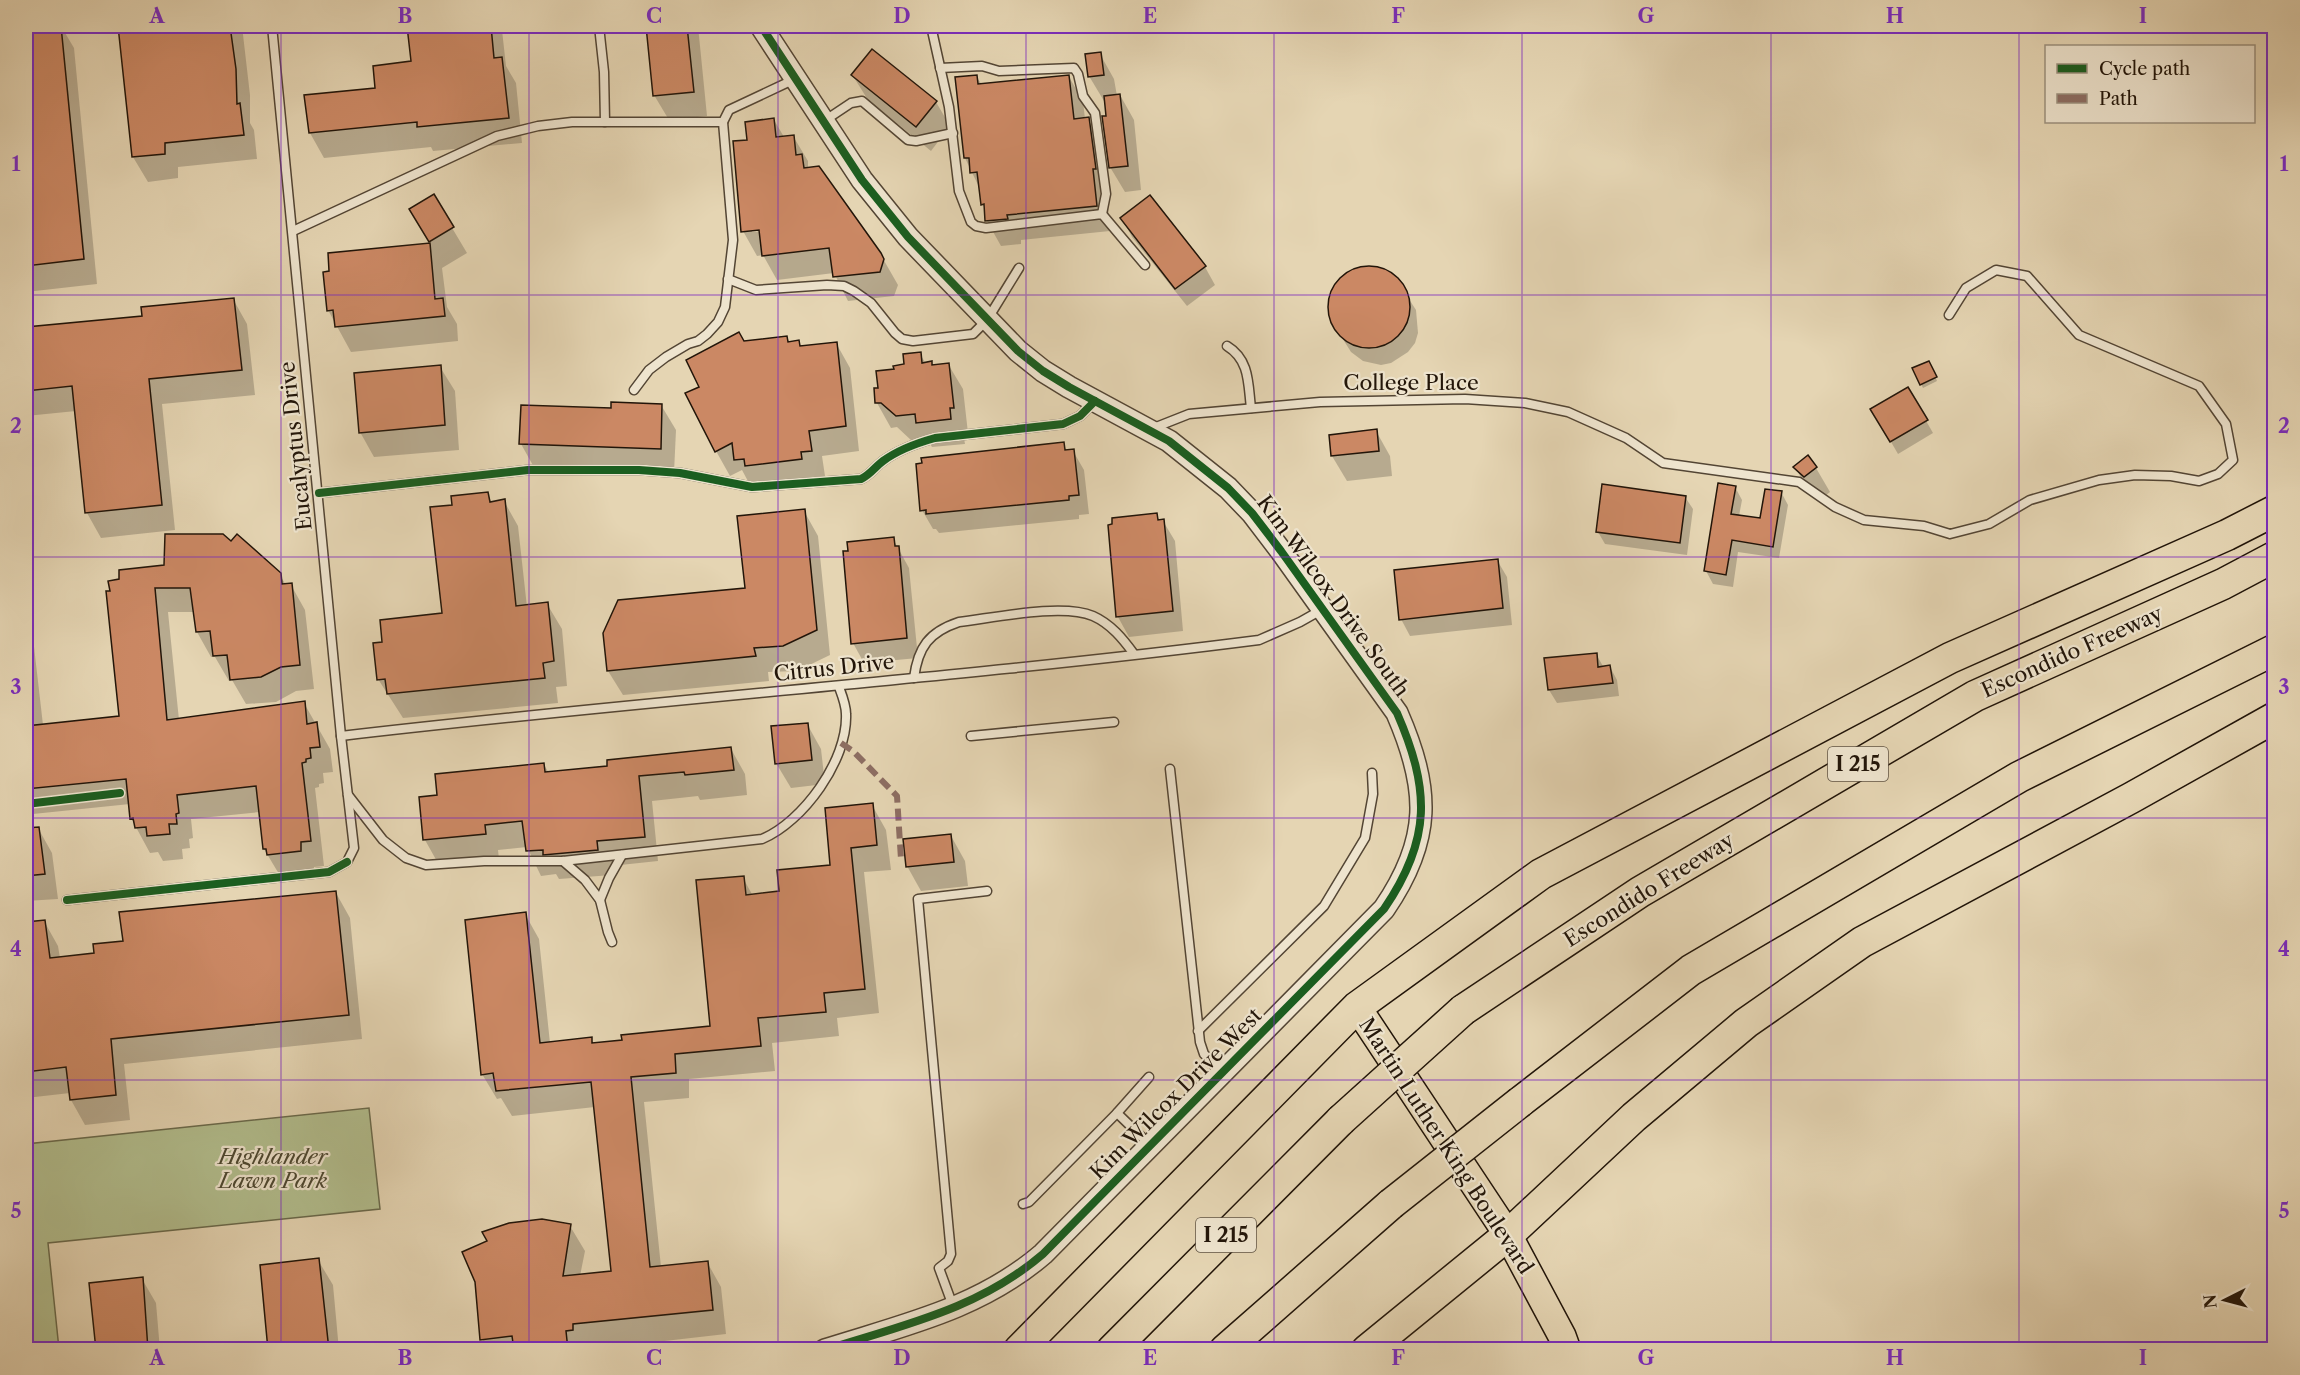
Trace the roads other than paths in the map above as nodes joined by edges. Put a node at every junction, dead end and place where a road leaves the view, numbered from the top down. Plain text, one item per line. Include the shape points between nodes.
1 (272, 26) edge
2 (599, 26) edge
3 (761, 26) edge
4 (930, 26) edge
5 (940, 68) junction
6 (795, 79) junction
7 (605, 122) junction
8 (723, 122) junction
9 (823, 122) junction
10 (953, 133) junction
11 (1102, 214) junction
12 (293, 231) junction
13 (1145, 265) dead end
14 (1019, 267) dead end
15 (728, 279) junction
16 (1949, 315) dead end
17 (987, 320) junction
18 (1227, 346) dead end
19 (634, 390) dead end
20 (1095, 401) junction
21 (1251, 408) junction
22 (1148, 430) junction
23 (319, 493) junction
24 (2274, 511) edge
25 (2274, 557) edge
26 (1323, 608) junction
27 (2274, 650) edge
28 (1134, 654) junction
29 (914, 678) junction
30 (839, 687) junction
31 (2274, 718) edge
32 (1114, 722) dead end
33 (341, 736) junction
34 (971, 736) dead end
35 (1413, 748) joint
36 (1170, 769) dead end
37 (1372, 773) dead end
38 (347, 795) junction
39 (622, 855) junction
40 (563, 861) junction
41 (987, 891) dead end
42 (66, 900) dead end
43 (600, 900) junction
44 (612, 942) dead end
45 (1357, 1008) junction
46 (1198, 1031) junction
47 (1222, 1071) junction
48 (1149, 1077) dead end
49 (1117, 1113) junction
50 (1150, 1145) junction
51 (1023, 1204) dead end
52 (1508, 1235) junction
53 (954, 1309) junction
54 (825, 1350) edge
55 (1019, 1350) edge
56 (1112, 1350) edge
57 (1225, 1350) edge
58 (1367, 1350) edge
59 (1567, 1350) edge

1 - 12 lane, Eucalyptus Drive
2 - 7 lane
3 - 6 street, Kim Wilcox Drive South
4 - 5 lane
5 - 10 lane
5 - 11 lane via 1074,68 1083,96 1095,113 1106,194
6 - 8 lane via 729,110
6 - 9 street, Kim Wilcox Drive South
7 - 8 lane
7 - 12 lane via 538,126 497,136
8 - 15 lane via 733,240
9 - 10 lane via 851,103 862,101 908,140
9 - 17 street, Kim Wilcox Drive South via 862,180 908,237
10 - 11 lane via 959,191 976,226
11 - 13 lane
12 - 23 lane, Eucalyptus Drive
14 - 17 lane
15 - 17 lane via 756,290 844,286 871,303 902,339 913,341 973,334
15 - 19 lane via 728,297 718,322 698,341 649,370
16 - 21 lane, College Place via 1966,288 1996,270 2027,276 2079,335 2199,386 2226,424 2233,460 2218,474 2199,481 2135,474 2099,480 2030,501 1989,524 1950,534 1924,526 1864,520 1835,507 1798,482 1663,463 1626,438 1568,412 1525,403 1454,399
17 - 20 street, Kim Wilcox Drive South via 1043,370
18 - 21 lane via 1238,352 1246,367
20 - 22 street, Kim Wilcox Drive South
20 - 23 lane via 1080,416 1063,424 916,443 883,461 861,479 752,487 680,473 528,470
21 - 22 lane, College Place via 1189,414
22 - 26 street, Kim Wilcox Drive South via 1169,441 1228,488 1252,513
23 - 33 lane, Eucalyptus Drive
24 - 45 highway via 1950,658 1541,874
25 - 56 highway, Escondido Freeway / I 215, bridge via 1975,696 1640,892 1463,1010 1341,1120
26 - 28 lane, Citrus Drive via 1259,640
26 - 35 street, Kim Wilcox Drive South via 1397,713
27 - 57 highway, bridge via 2019,777 1691,970 1391,1204
28 - 29 lane, Citrus Drive
28 - 29 lane via 1120,635 1093,616 1057,611 944,627 921,650
29 - 30 lane, Citrus Drive
30 - 33 lane, Citrus Drive
30 - 39 lane via 846,713 845,727 832,769 814,795 778,831 762,839
31 - 52 highway via 1862,942 1746,1023 1634,1116
32 - 34 lane
33 - 38 lane, Eucalyptus Drive
35 - 47 street, Kim Wilcox Drive West via 1422,802 1412,859 1400,886 1384,909
36 - 46 lane
37 - 46 lane via 1373,794 1365,838 1324,906
38 - 40 lane via 384,840 406,858 426,865
38 - 42 lane, Eucalyptus Drive via 354,848 347,862 329,872
39 - 40 lane
39 - 43 lane
40 - 43 lane
41 - 53 lane via 918,899 951,1254 939,1268
43 - 44 lane
45 - 52 main road, Martin Luther King Boulevard
45 - 55 highway
46 - 47 lane via 1204,1054
47 - 50 street, Kim Wilcox Drive West
48 - 49 lane
49 - 50 lane
49 - 51 lane
50 - 53 street, Kim Wilcox Drive West via 1022,1272
52 - 58 highway
52 - 59 main road, Martin Luther King Boulevard
53 - 54 street, Kim Wilcox Drive West

